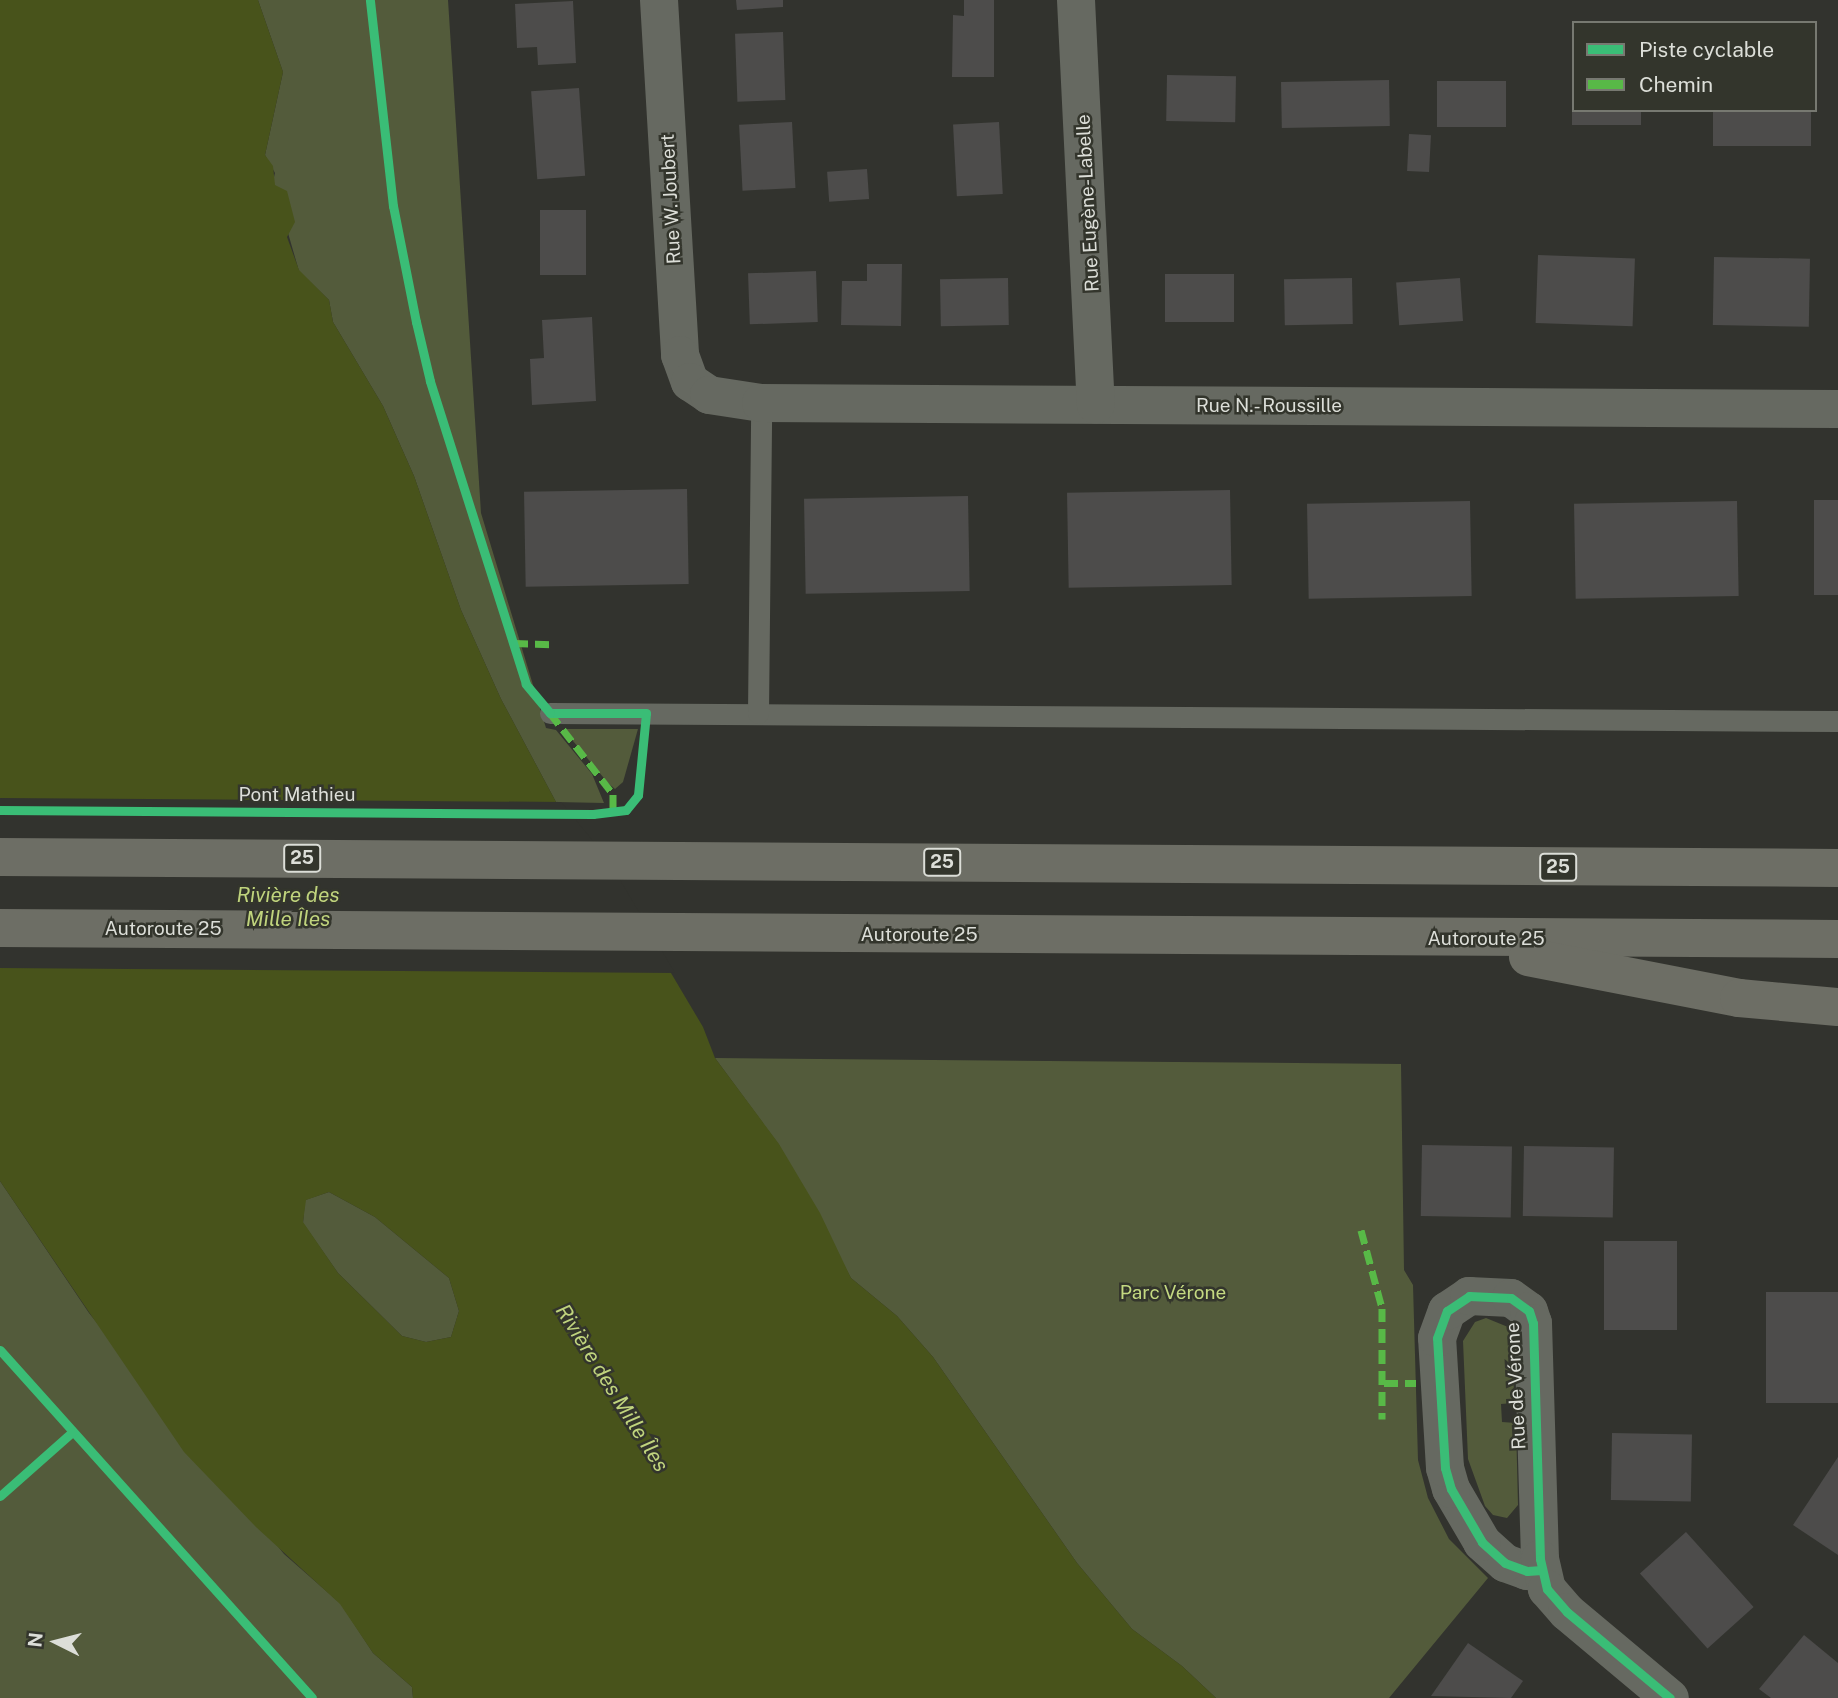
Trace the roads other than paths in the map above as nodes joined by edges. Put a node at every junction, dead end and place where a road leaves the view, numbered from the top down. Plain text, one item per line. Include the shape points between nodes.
1 (659, 0) edge
2 (1076, 0) edge
3 (701, 391) joint
4 (761, 403) junction
5 (1096, 405) junction
6 (1838, 409) edge
7 (550, 713) dead end
8 (758, 713) junction
9 (1838, 721) edge
10 (0, 857) edge
11 (1838, 868) edge
12 (0, 928) edge
13 (1436, 939) junction
14 (1838, 939) edge
15 (1838, 1007) edge
16 (1542, 1570) junction
17 (1670, 1698) edge

1 - 3 street, Rue W. Joubert via 680,355 690,382
2 - 5 street, Rue Eugène-Labelle
3 - 4 street, Rue N.- Roussille
4 - 5 street, Rue N.- Roussille
4 - 8 lane
5 - 6 street, Rue N.- Roussille
7 - 8 lane
8 - 9 lane
10 - 11 highway, 25
12 - 13 highway, Autoroute 25
13 - 14 highway, Autoroute 25
13 - 15 highway via 1739,998
16 - 16 street, Rue de Vérone via 1533,1322 1529,1311 1511,1298 1469,1296 1447,1311 1437,1338 1445,1468 1451,1489 1489,1549 1515,1567
16 - 17 street, Rue de Vérone via 1556,1602

